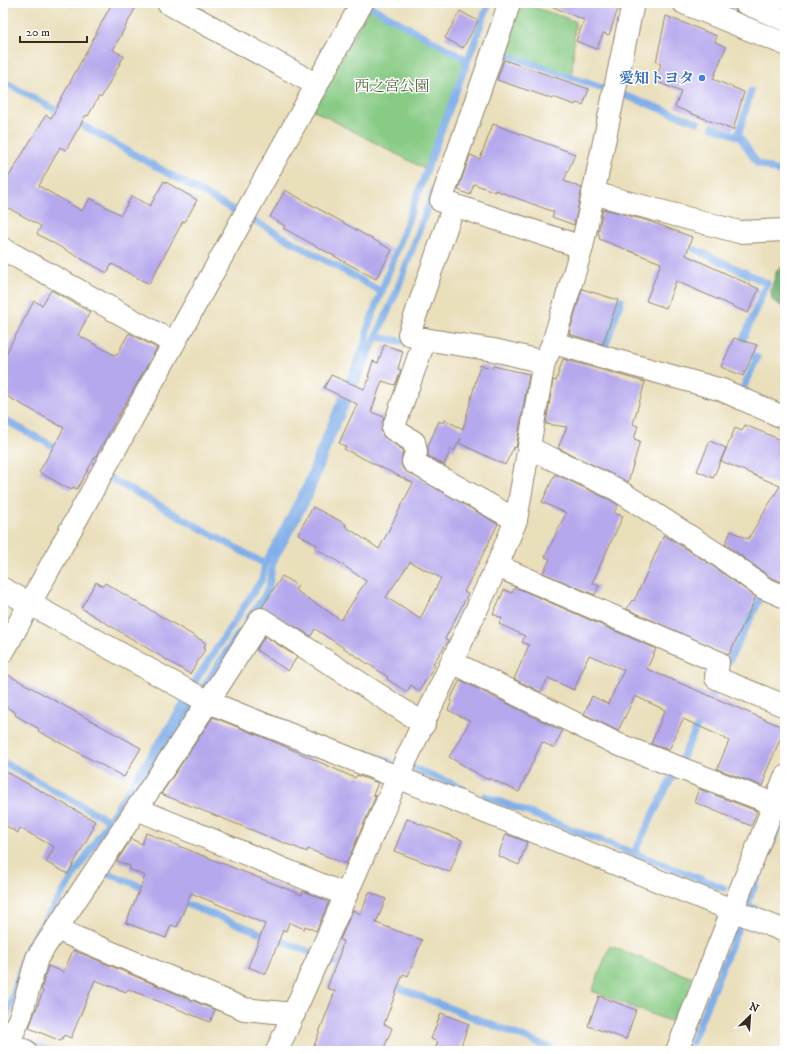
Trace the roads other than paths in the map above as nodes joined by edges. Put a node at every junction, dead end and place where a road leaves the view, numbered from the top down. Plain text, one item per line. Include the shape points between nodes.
1 (168, 3) edge
2 (362, 3) edge
3 (509, 3) edge
4 (633, 3) edge
5 (684, 3) edge
6 (745, 3) edge
7 (785, 20) edge
8 (785, 44) edge
9 (317, 85) junction
10 (593, 192) junction
11 (454, 205) junction
12 (785, 230) edge
13 (582, 247) junction
14 (3, 249) edge
15 (426, 339) junction
16 (174, 343) junction
17 (548, 352) junction
18 (785, 418) edge
19 (529, 448) junction
20 (516, 520) junction
21 (497, 566) junction
22 (3, 589) edge
23 (785, 597) edge
24 (30, 604) junction
25 (3, 652) edge
26 (452, 662) junction
27 (200, 698) junction
28 (785, 706) edge
29 (424, 724) junction
30 (398, 777) junction
31 (785, 777) edge
32 (774, 804) junction
33 (136, 810) junction
34 (346, 895) junction
35 (732, 910) junction
36 (56, 930) junction
37 (785, 931) edge
38 (294, 1014) junction
39 (12, 1048) edge
40 (277, 1051) edge
41 (677, 1051) edge

1 - 9 street
2 - 9 street
3 - 11 street via 441,201
4 - 10 street
5 - 8 street
6 - 7 street
9 - 16 street
10 - 12 street via 739,232
10 - 13 street
11 - 13 street
11 - 15 street via 409,334
13 - 17 street
14 - 16 street
15 - 17 street via 494,350
15 - 20 street via 393,429 414,442 416,452 413,462
16 - 24 street
17 - 18 street via 722,390
17 - 19 street
19 - 20 street
19 - 23 street via 616,489 717,554 764,588
20 - 21 street
21 - 26 street
21 - 28 street via 718,662 716,678
22 - 24 street
24 - 25 street
24 - 27 street
26 - 29 street
26 - 32 street via 617,744
27 - 29 street via 261,619
27 - 30 street
27 - 33 street
29 - 30 street
30 - 34 street
30 - 35 street
31 - 32 street
32 - 35 street
33 - 34 street
33 - 36 street
34 - 38 street
35 - 37 street
35 - 41 street
36 - 38 street via 244,1009
36 - 39 street via 37,958
38 - 40 street

